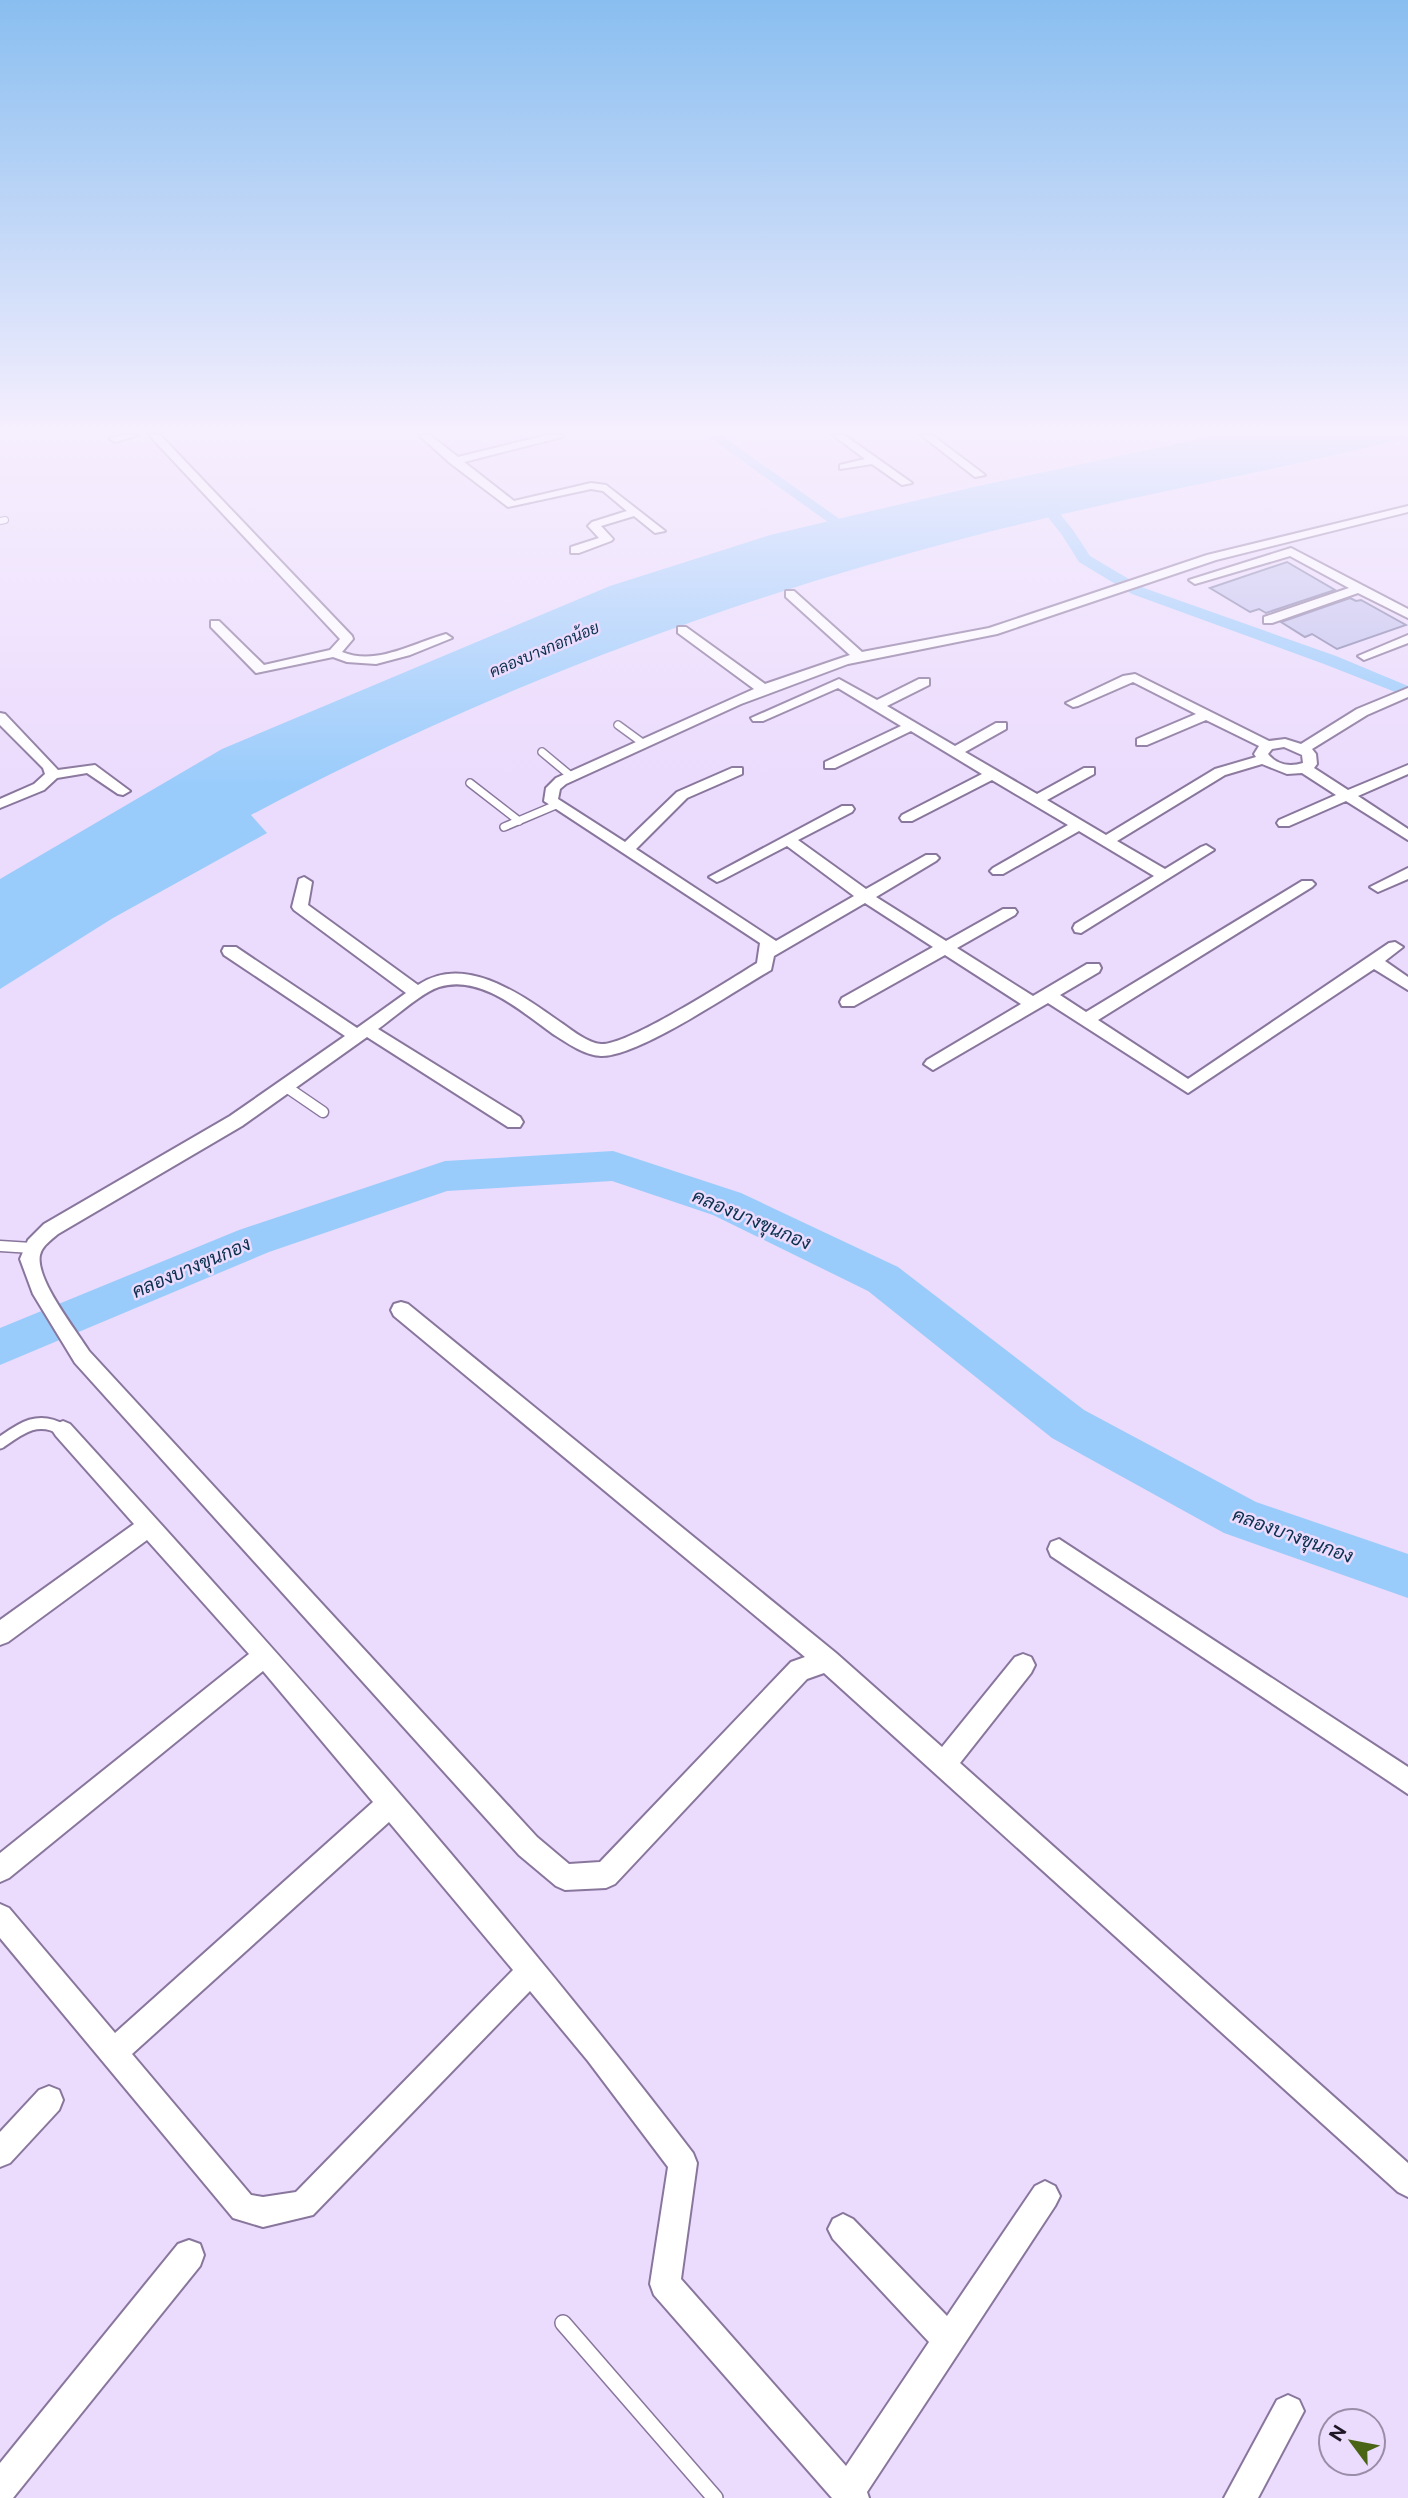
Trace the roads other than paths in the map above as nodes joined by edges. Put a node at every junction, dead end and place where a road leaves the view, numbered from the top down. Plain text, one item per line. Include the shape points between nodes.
1 (263, 552) edge
2 (1234, 552) edge
3 (1195, 580) dead end
4 (1360, 587) junction
5 (790, 594) dead end
6 (1408, 599) edge
7 (1390, 604) junction
8 (1408, 614) edge
9 (1268, 620) dead end
10 (215, 624) dead end
11 (682, 630) dead end
12 (446, 638) dead end
13 (1408, 639) edge
14 (891, 651) joint
15 (334, 653) junction
16 (859, 656) junction
17 (1364, 656) dead end
18 (924, 682) dead end
19 (764, 690) junction
20 (1408, 692) edge
21 (1073, 702) dead end
22 (876, 706) junction
23 (1208, 714) junction
24 (0, 718) edge
25 (758, 718) dead end
26 (618, 725) dead end
27 (911, 726) junction
28 (1001, 726) dead end
29 (1142, 742) dead end
30 (644, 744) junction
31 (1303, 748) junction
32 (542, 752) dead end
33 (954, 752) junction
34 (1265, 752) junction
35 (830, 765) dead end
36 (1305, 768) junction
37 (1408, 769) edge
38 (737, 771) dead end
39 (1089, 771) dead end
40 (992, 774) junction
41 (52, 775) junction
42 (572, 777) junction
43 (470, 783) dead end
44 (123, 791) dead end
45 (1348, 797) junction
46 (1036, 800) junction
47 (0, 804) edge
48 (555, 805) junction
49 (847, 809) dead end
50 (907, 818) dead end
51 (519, 821) junction
52 (1284, 823) dead end
53 (1079, 825) junction
54 (504, 827) dead end
55 (1408, 836) edge
56 (788, 840) junction
57 (1106, 841) junction
58 (626, 850) junction
59 (1206, 850) dead end
60 (931, 858) dead end
61 (998, 871) dead end
62 (1408, 873) edge
63 (1165, 876) junction
64 (717, 877) dead end
65 (304, 882) dead end
66 (1307, 884) dead end
67 (1378, 887) dead end
68 (866, 897) junction
69 (1009, 912) dead end
70 (1081, 928) dead end
71 (1395, 947) dead end
72 (943, 948) junction
73 (230, 951) dead end
74 (766, 954) junction
75 (1373, 961) junction
76 (1093, 968) dead end
77 (1408, 985) edge
78 (417, 993) junction
79 (1041, 999) junction
80 (848, 1002) dead end
81 (1086, 1020) junction
82 (362, 1033) junction
83 (933, 1064) dead end
84 (285, 1086) junction
85 (323, 1112) dead end
86 (514, 1122) dead end
87 (0, 1246) edge
88 (32, 1248) junction
89 (40, 1288) joint
90 (401, 1310) dead end
91 (63, 1430) joint
92 (0, 1443) edge
93 (149, 1526) junction
94 (1059, 1549) dead end
95 (0, 1634) edge
96 (265, 1655) junction
97 (831, 1664) junction
98 (1023, 1665) dead end
99 (943, 1765) junction
100 (1408, 1782) edge
101 (390, 1804) junction
102 (0, 1869) edge
103 (0, 1917) edge
104 (540, 1981) junction
105 (114, 2052) junction
106 (49, 2100) dead end
107 (0, 2153) edge
108 (1408, 2182) edge
109 (1045, 2196) dead end
110 (844, 2229) dead end
111 (190, 2255) dead end
112 (563, 2323) dead end
113 (949, 2341) junction
114 (1288, 2411) dead end
115 (0, 2489) edge
116 (850, 2495) edge
117 (715, 2498) edge
118 (1240, 2498) edge

1 - 15 street via 344,633 346,642
2 - 14 street via 1148,576 1010,626
3 - 4 street via 1290,552
4 - 7 street
4 - 9 street
5 - 16 street
6 - 7 street
7 - 8 street
10 - 15 street via 258,670
11 - 19 street
12 - 15 street via 385,658 352,660
13 - 17 street
14 - 16 street
16 - 19 street
18 - 22 street
19 - 30 street
20 - 31 street via 1362,712
21 - 23 street via 1135,678
22 - 25 street via 835,682
22 - 27 street
23 - 29 street
23 - 34 street
24 - 41 street via 50,767
26 - 30 lane
27 - 33 street
27 - 35 street
28 - 33 street
30 - 42 street
31 - 34 street via 1285,743
31 - 36 street via 1311,759
32 - 42 lane
33 - 40 street
34 - 36 street via 1278,768
34 - 57 street via 1220,772
36 - 45 street
37 - 45 street
38 - 58 street via 682,795
39 - 46 street
40 - 46 street
40 - 50 street
41 - 44 street via 90,768
41 - 47 street via 39,787
42 - 48 street via 553,788 551,801
43 - 51 lane
45 - 52 street
45 - 55 street
46 - 53 street
48 - 51 lane
48 - 58 street
49 - 56 street
51 - 54 lane
53 - 57 street
53 - 61 street
56 - 64 street
56 - 68 street
57 - 63 street
58 - 74 street via 768,941
59 - 63 street
60 - 68 street
62 - 67 street
63 - 70 street
65 - 78 street via 300,907
66 - 81 street
68 - 72 street
68 - 74 street
69 - 72 street
71 - 75 street
72 - 79 street
72 - 80 street
73 - 82 street
74 - 78 street via 765,966 630,1043 603,1050 580,1043 480,981 443,979
75 - 77 street
75 - 81 street via 1188,1087
76 - 79 street
78 - 82 street
79 - 81 street
79 - 83 street
82 - 84 street
82 - 86 street
84 - 85 lane
84 - 88 street via 236,1121 51,1229
87 - 88 lane
88 - 89 street via 30,1262
89 - 97 street via 82,1357 528,1846 565,1877 606,1875 799,1670
90 - 97 street
91 - 92 lane via 46,1420 38,1421
91 - 93 street
93 - 95 street
93 - 96 street
94 - 100 street
96 - 101 street
96 - 102 street
97 - 99 street
98 - 99 street
99 - 108 street
101 - 104 street
101 - 105 street
103 - 105 street
104 - 105 street via 303,2205 263,2212 243,2208
104 - 116 street via 683,2163 665,2284
106 - 107 street
109 - 113 street
110 - 113 street
111 - 115 street
112 - 117 lane
113 - 116 street
114 - 118 street

